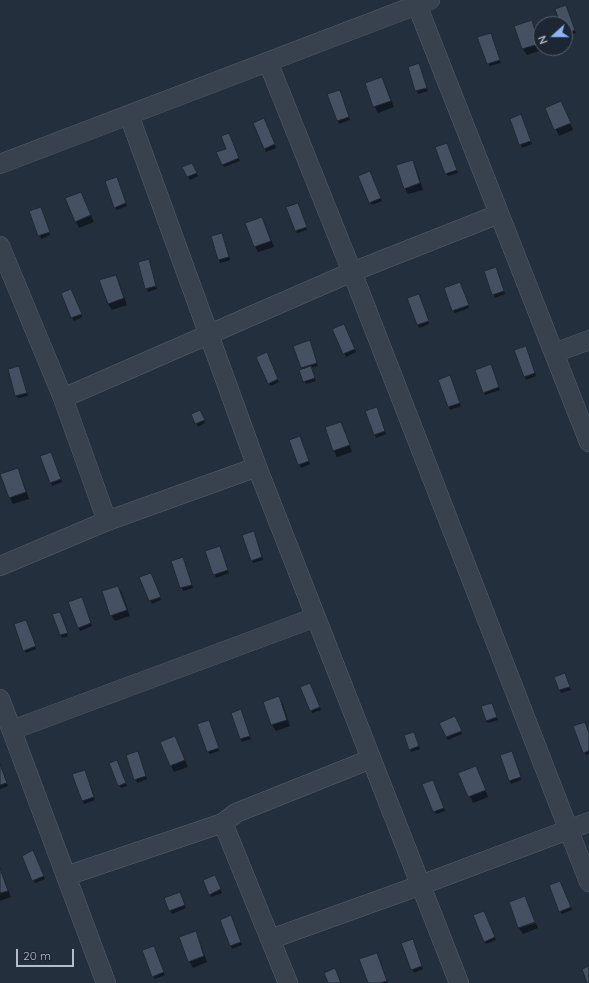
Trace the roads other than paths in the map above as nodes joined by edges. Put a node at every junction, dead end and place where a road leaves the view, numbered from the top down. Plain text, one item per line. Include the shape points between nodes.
1 (424, 2) edge
2 (268, 62) junction
3 (130, 115) junction
4 (0, 164) edge
5 (499, 214) junction
6 (0, 246) edge
7 (352, 272) junction
8 (209, 334) junction
9 (589, 340) edge
10 (554, 353) junction
11 (63, 398) junction
12 (589, 442) edge
13 (257, 467) junction
14 (107, 521) junction
15 (0, 566) edge
16 (316, 617) junction
17 (0, 699) edge
18 (12, 730) junction
19 (371, 759) junction
20 (589, 822) edge
21 (223, 823) junction
22 (568, 831) junction
23 (66, 876) junction
24 (589, 882) edge
25 (422, 885) junction
26 (271, 939) junction
27 (106, 983) edge
28 (288, 983) edge
29 (459, 983) edge

1 - 2 street
1 - 5 street
2 - 3 street
2 - 7 street
3 - 4 street
3 - 8 street
5 - 7 street
5 - 10 street
6 - 11 street
7 - 8 street
7 - 22 street
8 - 11 street
8 - 13 street
9 - 10 street
10 - 12 street
11 - 14 street
13 - 14 street
13 - 16 street
14 - 15 street
16 - 18 street
16 - 19 street
17 - 18 street
18 - 23 street
19 - 21 street via 236,813
19 - 25 street
20 - 22 street
21 - 23 street
21 - 26 street
22 - 24 street
22 - 25 street
23 - 27 street
25 - 26 street
25 - 29 street
26 - 28 street

